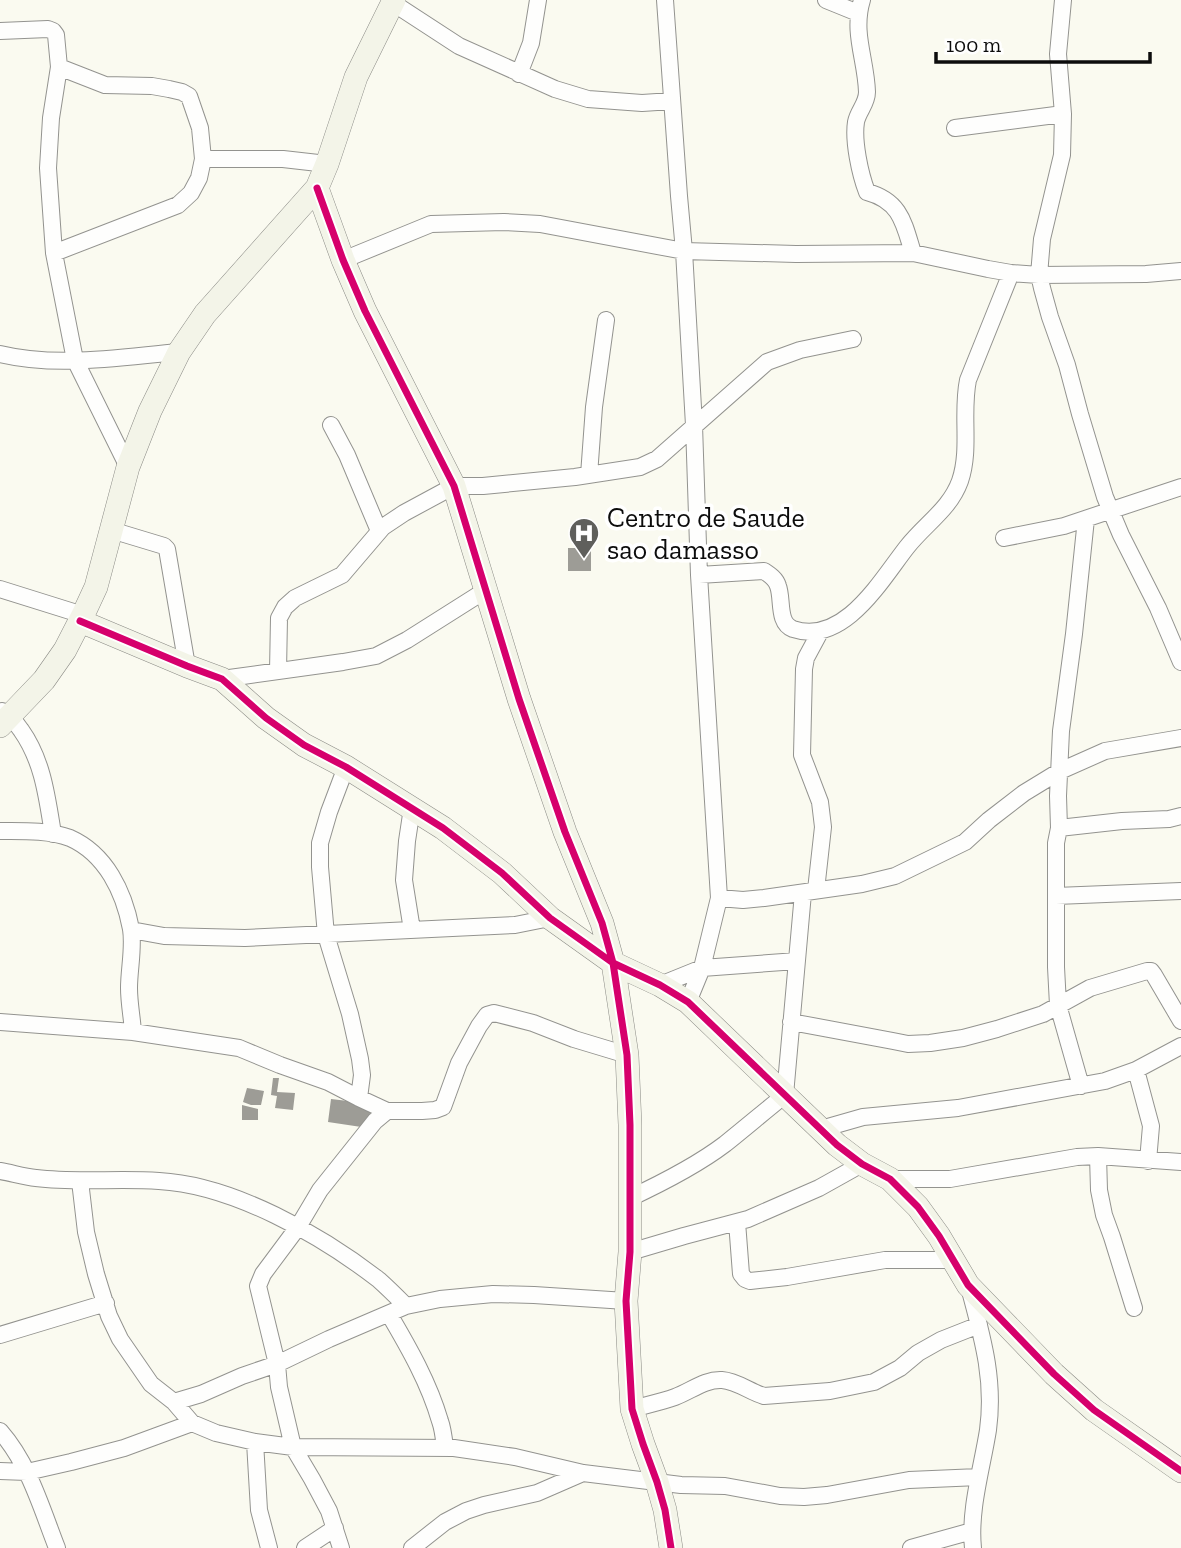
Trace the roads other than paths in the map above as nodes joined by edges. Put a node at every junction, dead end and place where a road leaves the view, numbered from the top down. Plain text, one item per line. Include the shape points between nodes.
1 (538, 0) edge
2 (665, 0) edge
3 (826, 0) edge
4 (1063, 0) edge
5 (393, 2) edge
6 (860, 7) edge
7 (0, 31) edge
8 (58, 67) junction
9 (519, 74) junction
10 (672, 101) junction
11 (1063, 114) junction
12 (955, 128) dead end
13 (203, 159) junction
14 (327, 164) junction
15 (317, 188) junction
16 (684, 251) junction
17 (54, 253) junction
18 (913, 253) junction
19 (343, 260) junction
20 (1181, 271) edge
21 (1011, 273) junction
22 (1040, 275) junction
23 (606, 320) dead end
24 (853, 339) dead end
25 (179, 352) junction
26 (0, 354) edge
27 (75, 360) junction
28 (331, 425) dead end
29 (694, 425) junction
30 (128, 467) junction
31 (589, 475) junction
32 (454, 486) junction
33 (1181, 487) edge
34 (1111, 510) junction
35 (1086, 519) junction
36 (111, 530) junction
37 (379, 531) junction
38 (1004, 538) dead end
39 (699, 575) junction
40 (0, 589) edge
41 (486, 590) junction
42 (81, 618) junction
43 (820, 632) junction
44 (1181, 663) edge
45 (187, 667) junction
46 (278, 671) junction
47 (222, 679) junction
48 (3, 717) edge
49 (1181, 738) edge
50 (346, 767) junction
51 (1060, 771) junction
52 (412, 808) junction
53 (1181, 816) edge
54 (1059, 828) junction
55 (0, 831) edge
56 (53, 834) junction
57 (1181, 891) edge
58 (810, 892) junction
59 (1056, 896) junction
60 (719, 898) junction
61 (550, 918) junction
62 (131, 930) junction
63 (412, 930) junction
64 (326, 935) junction
65 (797, 961) junction
66 (614, 963) junction
67 (702, 968) junction
68 (660, 985) junction
69 (688, 1002) junction
70 (1058, 1004) junction
71 (1181, 1021) edge
72 (0, 1022) edge
73 (791, 1022) junction
74 (133, 1032) junction
75 (1181, 1046) edge
76 (627, 1055) junction
77 (1136, 1070) junction
78 (1081, 1086) junction
79 (785, 1095) junction
80 (359, 1098) junction
81 (387, 1111) junction
82 (821, 1129) junction
83 (1098, 1156) junction
84 (1148, 1161) junction
85 (1181, 1162) edge
86 (862, 1164) junction
87 (0, 1171) edge
88 (890, 1179) junction
89 (80, 1181) junction
90 (630, 1198) junction
91 (737, 1222) junction
92 (298, 1227) junction
93 (630, 1252) junction
94 (954, 1260) junction
95 (968, 1285) junction
96 (626, 1301) junction
97 (106, 1303) junction
98 (406, 1306) junction
99 (1134, 1308) dead end
100 (389, 1314) junction
101 (979, 1325) junction
102 (0, 1335) edge
103 (277, 1364) junction
104 (174, 1402) junction
105 (632, 1409) junction
106 (192, 1423) junction
107 (0, 1431) edge
108 (256, 1442) junction
109 (293, 1447) junction
110 (445, 1448) junction
111 (0, 1471) edge
112 (1181, 1471) edge
113 (27, 1472) junction
114 (583, 1473) junction
115 (979, 1477) junction
116 (657, 1482) junction
117 (335, 1528) junction
118 (972, 1531) junction
119 (57, 1548) edge
120 (269, 1548) edge
121 (305, 1548) edge
122 (341, 1548) edge
123 (412, 1548) edge
124 (671, 1548) edge
125 (911, 1548) edge
126 (973, 1548) edge

1 - 9 street via 531,43
2 - 10 street
3 - 6 street
4 - 11 street via 1058,54
5 - 9 street via 459,46
5 - 14 street via 356,77
6 - 18 street via 859,42 867,92 856,132 863,182 867,192 889,201 902,216
7 - 8 street via 53,31
8 - 13 street via 105,85 152,86 189,96 200,128
8 - 17 street via 48,169
9 - 10 street via 588,99
10 - 16 street
11 - 12 street
11 - 22 street via 1062,155 1042,239
13 - 14 street
13 - 17 street via 191,194 178,205
14 - 15 street
15 - 19 street
15 - 25 street via 205,314
16 - 18 street
16 - 19 street via 540,224 448,222 431,224
16 - 29 street
17 - 27 street
18 - 21 street
19 - 32 street
20 - 22 street
21 - 22 street
21 - 43 street via 968,380 966,454 948,504 856,610
22 - 34 street
23 - 31 street
24 - 29 street via 767,362
25 - 27 street
25 - 30 street
26 - 27 street
27 - 30 street
28 - 37 street
29 - 31 street via 657,459 640,467
29 - 39 street
30 - 36 street
31 - 32 street
32 - 37 street
32 - 41 street
33 - 34 street
34 - 35 street
34 - 44 street
35 - 38 street
35 - 51 street
36 - 42 street via 96,587
36 - 45 street via 167,549
37 - 46 street via 342,575 285,607 279,618
39 - 43 street via 764,571 778,585 787,626
39 - 60 street
40 - 42 street
41 - 46 street via 376,656
41 - 66 street via 519,699
42 - 45 street
42 - 48 street via 44,680
43 - 58 street via 804,669 802,755 823,817
45 - 47 street
46 - 47 street
47 - 50 street via 304,745
48 - 56 street via 34,752 45,782
49 - 51 street via 1105,751
50 - 52 street
50 - 64 street via 320,843
51 - 54 street
51 - 58 street via 1015,800 965,842 937,857 895,876
52 - 61 street via 502,873
52 - 63 street via 404,880
53 - 54 street
54 - 59 street
55 - 56 street
56 - 62 street via 90,850 109,870
57 - 59 street
58 - 60 street via 743,900
58 - 65 street
59 - 70 street
60 - 67 street
61 - 63 street via 515,925
61 - 66 street
62 - 64 street via 164,936
62 - 74 street
63 - 64 street
64 - 80 street via 360,1059
65 - 67 street
65 - 73 street
66 - 68 street
66 - 76 street
67 - 68 street
67 - 69 street
68 - 69 street
69 - 79 street
70 - 71 street via 1090,988 1151,971
70 - 73 street via 1043,1014 997,1029 930,1043 908,1044
70 - 78 street
72 - 74 street
73 - 79 street
74 - 80 street via 239,1048
75 - 77 street
76 - 81 street via 494,1013 479,1026 443,1107
76 - 90 street
77 - 78 street
77 - 84 street via 1151,1126
78 - 82 street via 958,1108 863,1117
79 - 82 street
79 - 90 street via 710,1154
80 - 81 street
81 - 92 street via 320,1190
82 - 86 street
83 - 84 street
83 - 88 street via 950,1179
83 - 99 street via 1104,1215
84 - 85 street
86 - 88 street
86 - 91 street via 779,1207
87 - 89 street
88 - 94 street via 918,1207
89 - 92 street via 197,1186
89 - 97 street via 86,1231
90 - 93 street
91 - 93 street
91 - 94 street via 741,1274 750,1281 885,1260
92 - 98 street via 339,1251
92 - 103 street via 258,1286
93 - 96 street
94 - 95 street
95 - 101 street
95 - 112 street via 1094,1410
96 - 98 street via 493,1294
96 - 105 street
97 - 102 street
97 - 104 street via 128,1351 151,1384
98 - 100 street
100 - 103 street
100 - 110 street via 417,1363 441,1422
101 - 105 street via 941,1340 886,1377 860,1386 764,1396 718,1380
101 - 115 street via 991,1386
103 - 104 street
103 - 109 street
104 - 106 street
105 - 116 street
106 - 108 street
106 - 113 street via 124,1448
107 - 113 street
108 - 109 street
108 - 120 street via 259,1510
109 - 110 street
109 - 117 street
110 - 114 street via 515,1457
111 - 113 street
113 - 119 street
114 - 116 street
114 - 123 street via 537,1493 466,1511
115 - 116 street via 909,1480 804,1497
115 - 118 street
116 - 124 street
117 - 121 street
117 - 122 street
118 - 125 street
118 - 126 street

